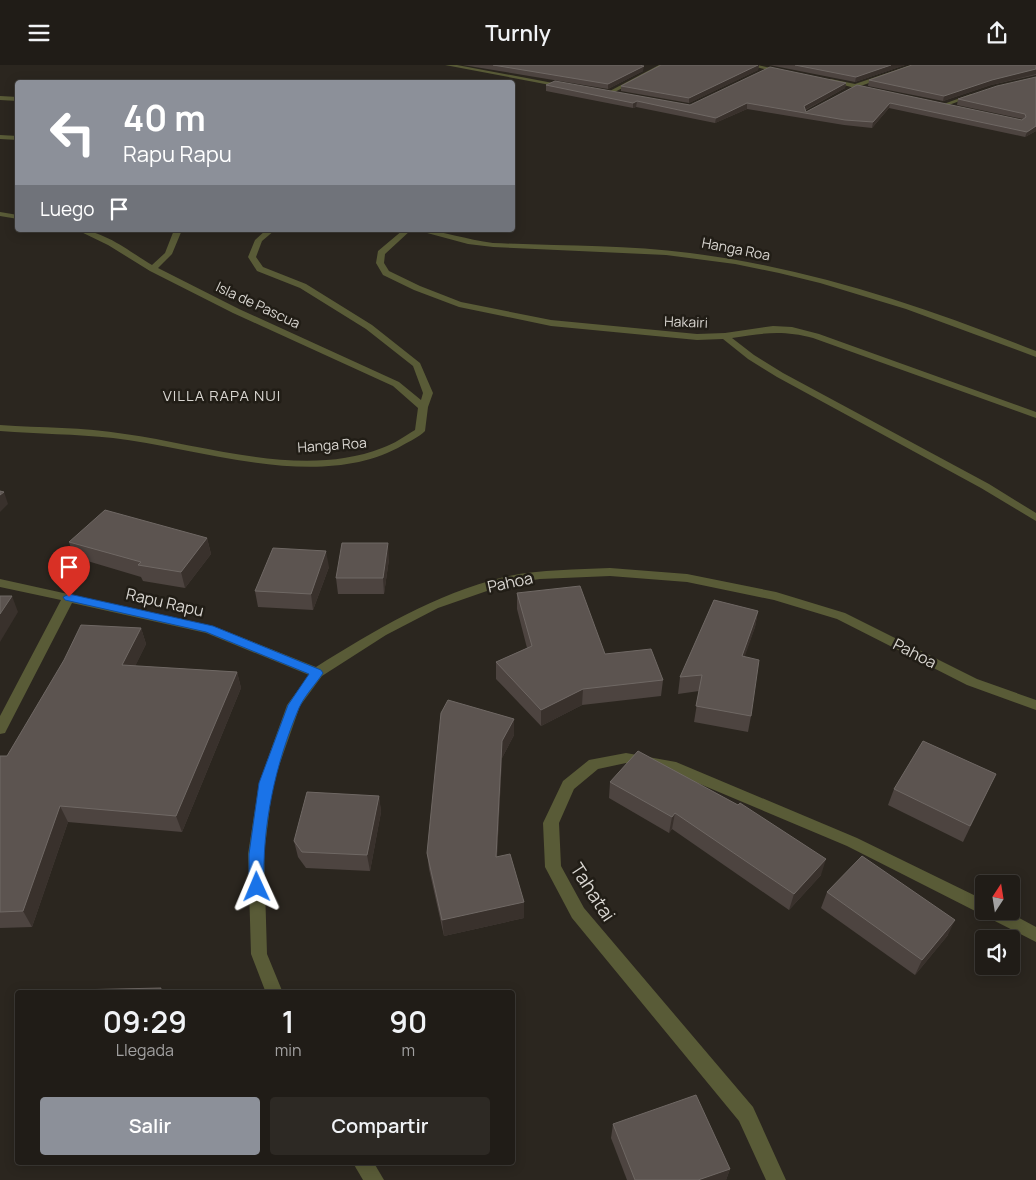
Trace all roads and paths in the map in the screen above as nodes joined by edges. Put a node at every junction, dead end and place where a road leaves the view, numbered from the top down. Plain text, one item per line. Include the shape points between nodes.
1 (448, 65) edge
2 (663, 65) edge
3 (751, 65) edge
4 (916, 65) edge
5 (768, 67) edge
6 (644, 68) edge
7 (653, 69) junction
8 (788, 73) edge
9 (754, 76) edge
10 (826, 81) edge
11 (572, 87) edge
12 (855, 87) junction
13 (873, 90) edge
14 (847, 91) edge
15 (600, 92) edge
16 (609, 93) junction
17 (977, 93) edge
18 (618, 95) edge
19 (0, 98) edge
20 (15, 99) edge
21 (935, 103) edge
22 (944, 105) junction
23 (954, 107) edge
24 (0, 137) edge
25 (15, 138) edge
26 (0, 214) edge
27 (15, 216) edge
28 (86, 232) edge
29 (177, 232) edge
30 (269, 232) edge
31 (405, 232) edge
32 (428, 232) edge
33 (153, 269) junction
34 (725, 336) junction
35 (1036, 354) edge
36 (422, 407) junction
37 (1036, 415) edge
38 (0, 429) edge
39 (1036, 518) edge
40 (0, 583) edge
41 (69, 597) junction
42 (317, 673) junction
43 (1036, 705) edge
44 (0, 729) edge
45 (975, 904) edge
46 (1007, 920) edge
47 (1036, 935) edge
48 (274, 990) edge
49 (364, 1165) edge
50 (374, 1180) edge
51 (776, 1180) edge

1 - 11 street
2 - 7 street
3 - 5 street
4 - 12 street
5 - 8 street
5 - 9 street
6 - 7 street
7 - 16 street
10 - 12 street
12 - 13 street
12 - 14 street
15 - 16 street
16 - 18 street
17 - 22 street
19 - 20 street
21 - 22 street
22 - 23 street
24 - 25 street
26 - 27 street
28 - 33 street, Isla de Pascua via 111,243
29 - 33 street via 168,254
30 - 36 street, Hanga Roa via 260,240 252,257 260,269 320,297 369,327 417,365 428,393
31 - 34 street, Hakairi via 381,253 380,263 386,273 459,304 551,323 650,334
32 - 35 street, Hanga Roa via 493,245 646,250 730,261 826,282 942,317
33 - 36 street, Isla de Pascua via 396,384
34 - 37 street, Hakairi via 773,329 816,336
34 - 39 street via 780,375 985,486
36 - 38 street, Hanga Roa via 420,431 404,443 367,459 313,463 256,460 113,435
40 - 41 street, Rapu Rapu
41 - 42 street, Rapu Rapu via 209,629
41 - 44 street
42 - 43 street, Pahoa via 382,632 434,605 470,591 540,575 610,572 687,578 776,596 841,616 972,681
42 - 48 street, Pahoa via 294,705 266,783 256,854 259,954
45 - 51 street, Tahatai via 852,842 671,766 626,758 594,764 568,785 551,823 553,867 578,913 746,1114
46 - 47 street
49 - 50 street

